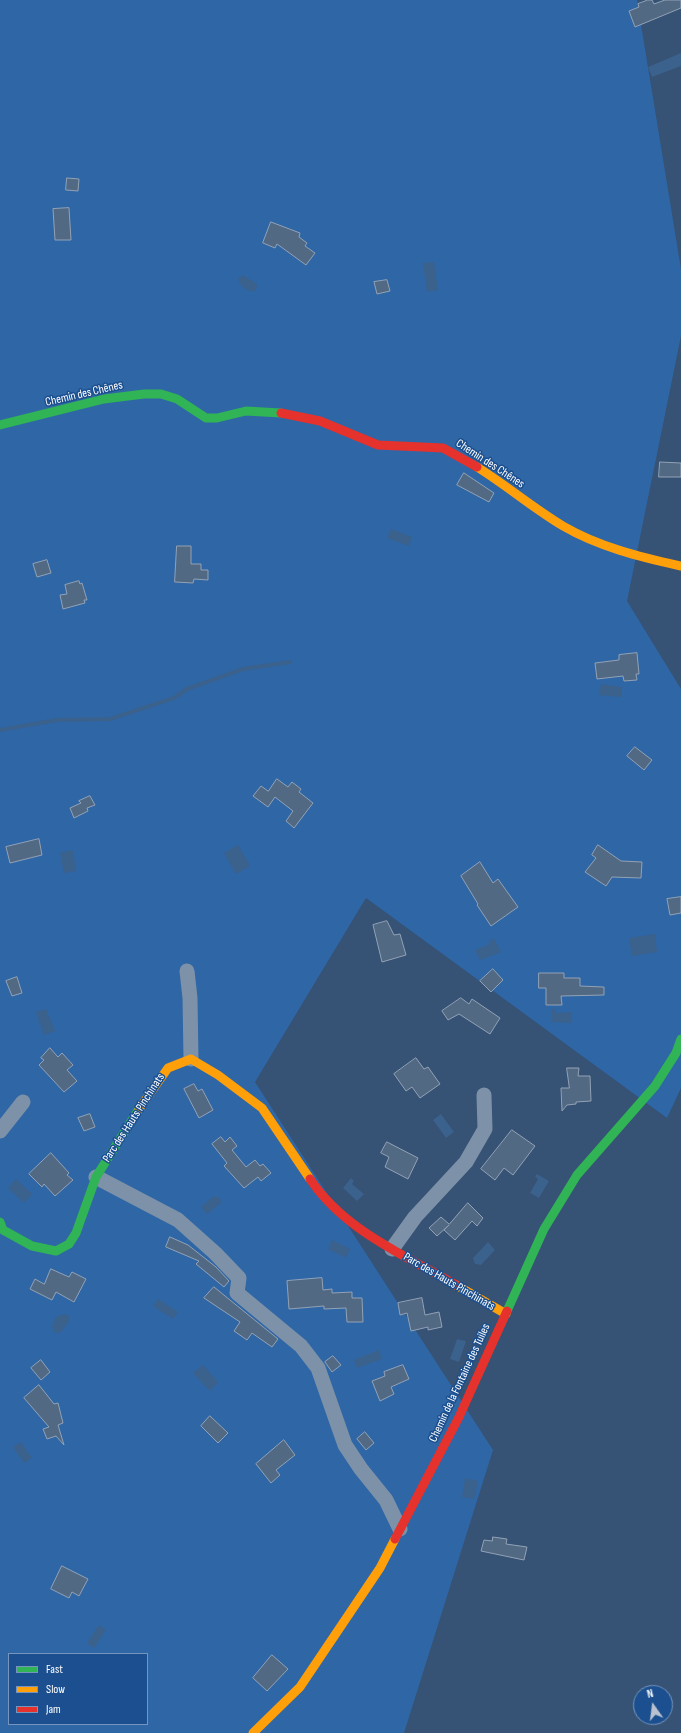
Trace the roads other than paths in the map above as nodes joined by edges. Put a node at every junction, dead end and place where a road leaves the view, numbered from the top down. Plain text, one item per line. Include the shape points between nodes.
1 (0, 425) edge
2 (681, 566) edge
3 (187, 971) dead end
4 (681, 1039) edge
5 (191, 1058) junction
6 (484, 1095) dead end
7 (23, 1102) dead end
8 (0, 1131) edge
9 (96, 1177) junction
10 (0, 1222) edge
11 (392, 1249) junction
12 (506, 1314) junction
13 (400, 1529) junction
14 (253, 1733) edge

1 - 2 street, Chemin des Chênes via 40,417 95,401 139,394 163,395 181,401 202,418 212,420 232,413 257,410 284,413 329,425 361,441 385,447 448,450 472,463 527,503 596,543 634,556
3 - 5 street
4 - 12 street, Chemin de la Fontaine des Tuiles via 676,1053 655,1086 577,1176 544,1229
5 - 9 street, Parc des Hauts Pinchinats via 168,1068 150,1091
5 - 11 street, Parc des Hauts Pinchinats via 262,1108 322,1196 356,1228
6 - 11 street, Parc des Hauts Pinchinats via 485,1129 466,1162 415,1217
7 - 8 street
9 - 10 street, Parc des Hauts Pinchinats via 76,1233 69,1244 56,1251 32,1246 3,1230
9 - 13 street via 178,1220 239,1278 237,1293 301,1346 318,1368 345,1445 361,1470 386,1500
11 - 12 street, Parc des Hauts Pinchinats
12 - 13 street, Chemin de la Fontaine des Tuiles via 459,1417
13 - 14 street, Chemin de la Fontaine des Tuiles via 380,1568 300,1687

